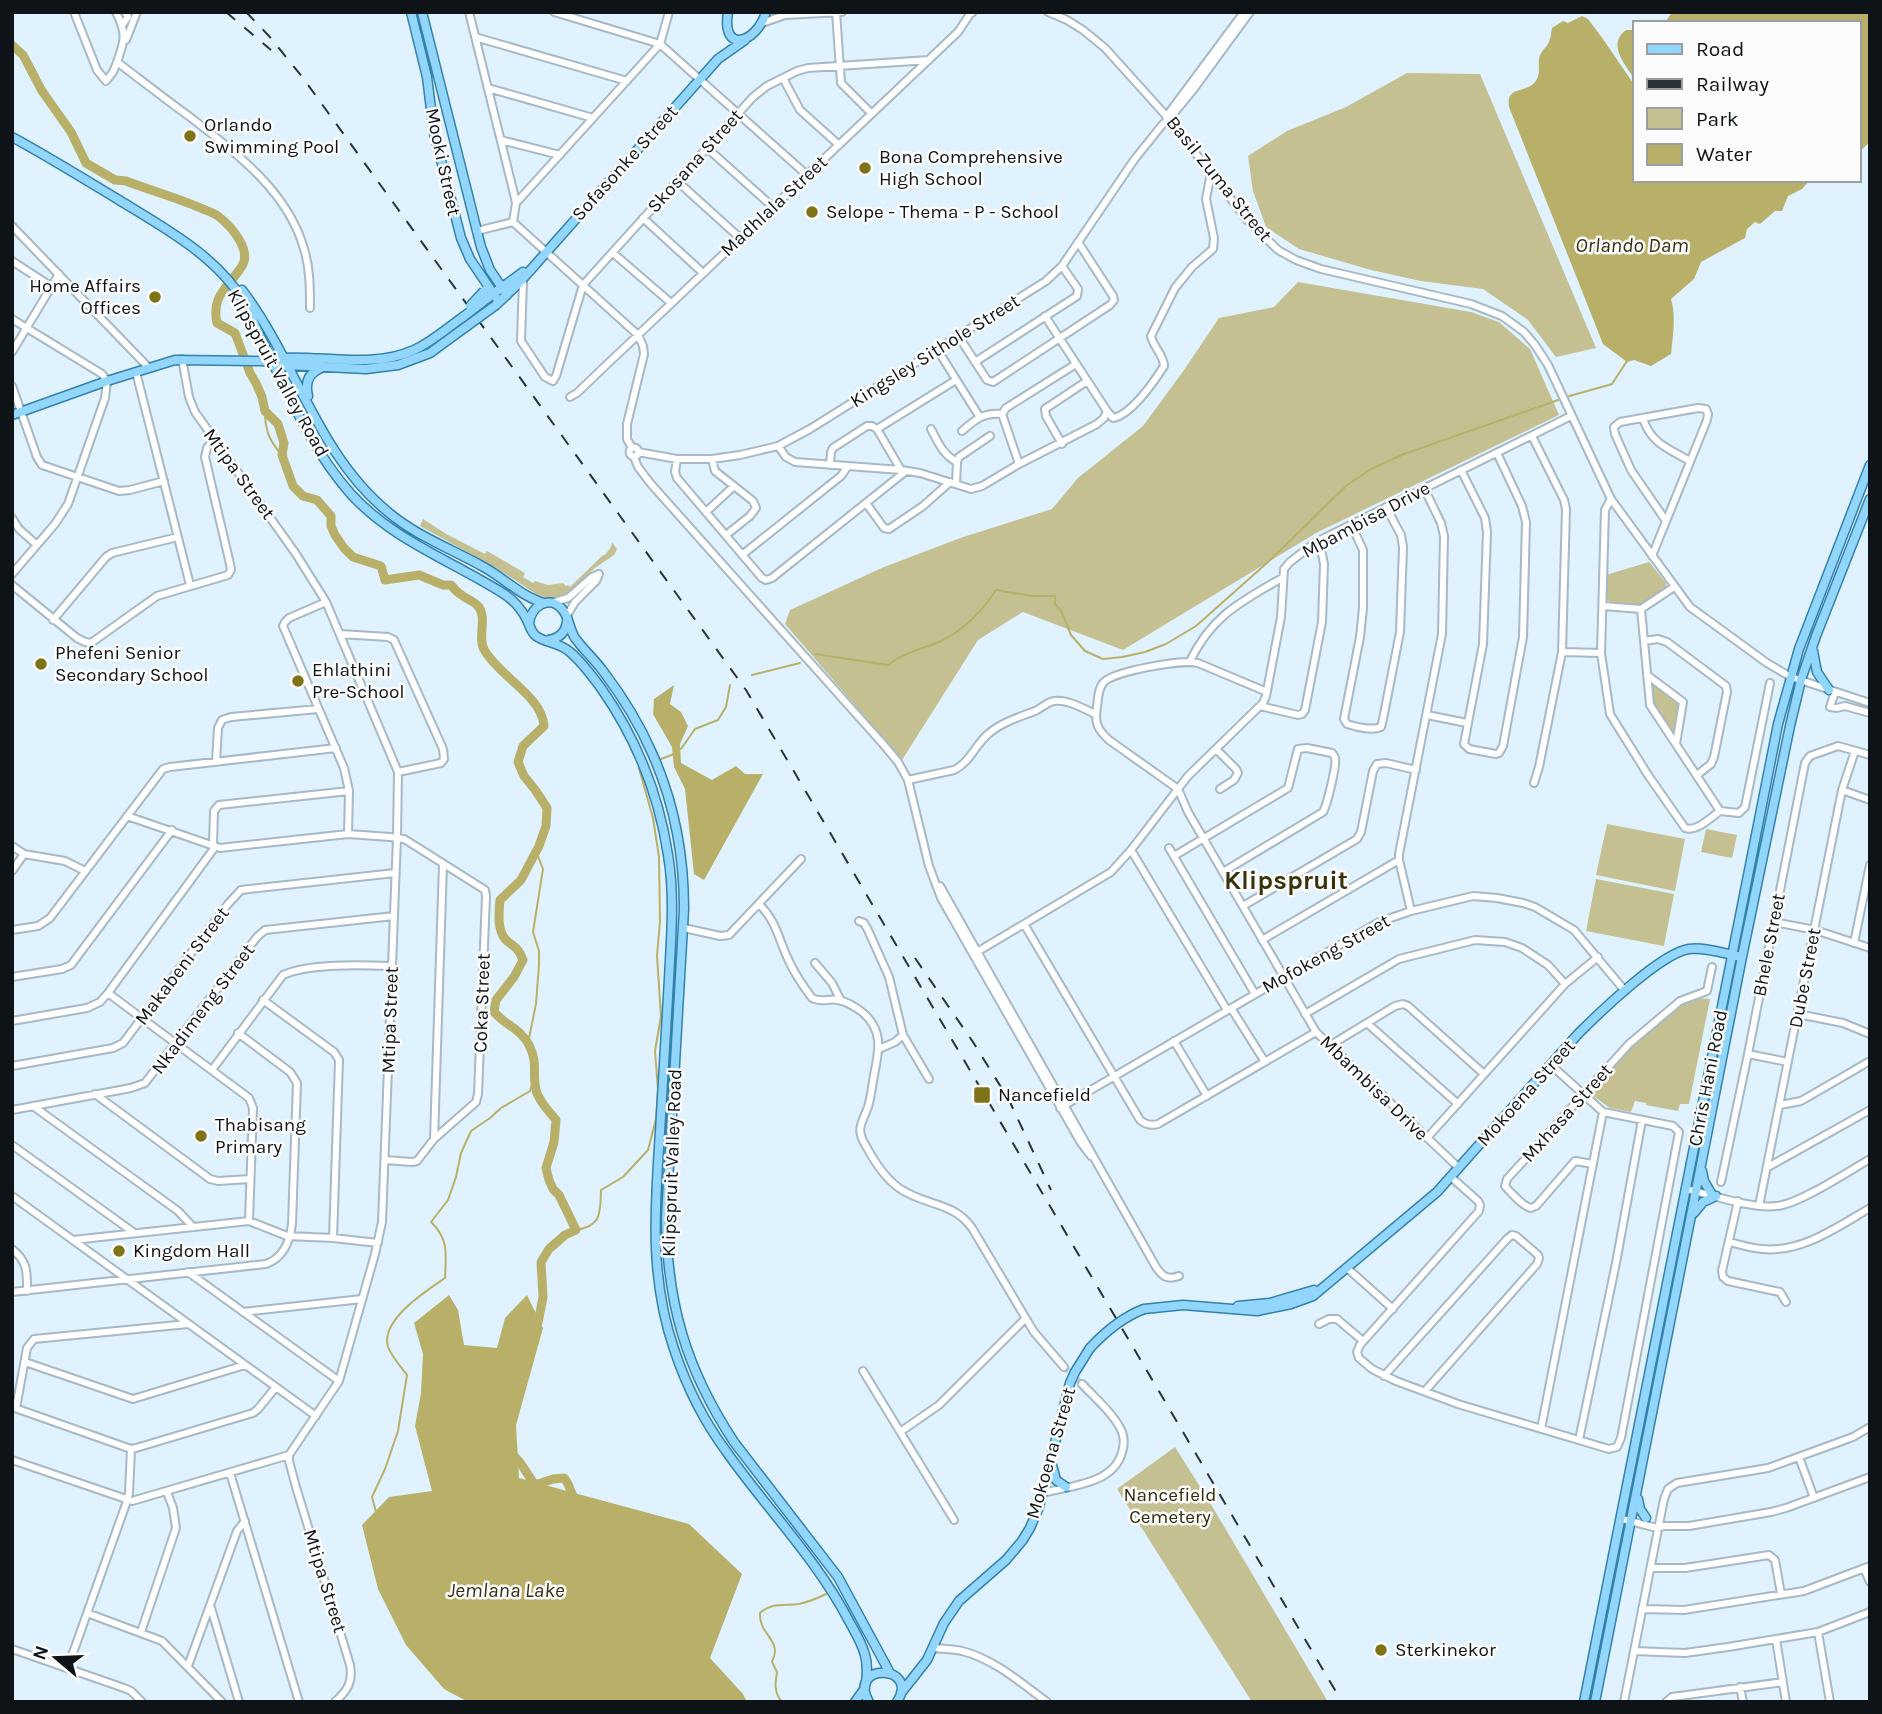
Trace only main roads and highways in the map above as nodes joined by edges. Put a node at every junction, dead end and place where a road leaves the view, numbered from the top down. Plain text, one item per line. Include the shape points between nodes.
1 (411, 12) edge
2 (422, 12) edge
3 (766, 12) edge
4 (727, 15) edge
5 (727, 32) junction
6 (745, 40) junction
7 (718, 59) junction
8 (12, 131) edge
9 (12, 137) edge
10 (215, 264) junction
11 (490, 270) junction
12 (522, 276) junction
13 (238, 289) junction
14 (505, 291) junction
15 (489, 292) junction
16 (498, 304) junction
17 (254, 305) junction
18 (263, 342) junction
19 (300, 358) junction
20 (265, 361) junction
21 (286, 361) junction
22 (331, 367) junction
23 (278, 375) junction
24 (12, 415) edge
25 (314, 416) junction
26 (1870, 466) edge
27 (1870, 499) edge
28 (548, 603) junction
29 (567, 619) junction
30 (529, 624) junction
31 (549, 640) junction
32 (1813, 645) junction
33 (1832, 691) road end
34 (1732, 955) junction
35 (1742, 957) junction
36 (1702, 1165) junction
37 (1692, 1216) junction
38 (1052, 1455) junction
39 (1066, 1487) road end
40 (1637, 1489) junction
41 (1627, 1516) junction
42 (1646, 1518) road end
43 (916, 1673) junction
44 (892, 1674) junction
45 (865, 1686) junction
46 (899, 1699) edge
47 (855, 1702) edge
48 (869, 1702) edge
49 (1584, 1702) edge
50 (1595, 1702) edge

1 - 15 main road, Mooki Street via 457,223
2 - 11 main road, Mooki Street
3 - 6 main road, Sofasonke Street
4 - 5 main road, Sofasonke Street
5 - 6 main road via 737,41
5 - 7 main road, Sofasonke Street
6 - 7 main road, Sofasonke Street
7 - 12 main road, Sofasonke Street
8 - 10 main road, Klipspruit Valley Road via 167,224 198,245
9 - 10 main road, Klipspruit Valley Road
10 - 13 main road, Klipspruit Valley Road
11 - 12 main road via 503,276
11 - 14 main road, Mooki Street
12 - 14 main road, Sofasonke Street
13 - 17 main road, Klipspruit Valley Road
13 - 18 main road, Klipspruit Valley Road
14 - 15 main road, Sofasonke Street
14 - 16 main road, Sofasonke Street
15 - 16 main road, Mooki Street
15 - 19 main road, Sofasonke Street, bridge via 424,345 394,357
16 - 22 main road, Sofasonke Street, bridge via 430,354 407,363 378,369
17 - 19 main road via 283,347
17 - 21 main road, Klipspruit Valley Road
18 - 20 main road, Klipspruit Valley Road
18 - 20 main road
19 - 21 main road, Sofasonke Street
20 - 21 main road, Sofasonke Street
20 - 23 main road
20 - 23 main road, Klipspruit Valley Road
20 - 24 main road, Sofasonke Street via 182,359
21 - 22 main road, Sofasonke Street
21 - 25 main road, Klipspruit Valley Road
22 - 25 main road via 314,371 306,384
23 - 30 main road, Klipspruit Valley Road via 322,456 365,509 404,538 507,596
25 - 28 main road, Klipspruit Valley Road via 349,473 389,514 527,596
26 - 34 main road, Chris Hani Road via 1791,677
27 - 32 main road, Chris Hani Road
28 - 29 main road via 561,608
28 - 30 main road via 534,609
29 - 31 main road via 562,634
29 - 44 main road, Klipspruit Valley Road via 641,729 658,766 677,832 684,928 666,1217 668,1269 681,1332 722,1424 838,1577
30 - 31 main road via 537,637
31 - 45 main road, Klipspruit Valley Road via 586,668 611,703 643,762 665,835 672,910 654,1218 657,1271 670,1336 687,1383 715,1435 817,1567 842,1608 864,1649
32 - 33 main road via 1815,666
32 - 35 main road, Chris Hani Road via 1785,747
34 - 35 main road, Mokoena Street
34 - 38 main road, Mokoena Street, bridge via 1683,951 1625,991 1597,1015 1427,1202 1329,1282 1258,1305 1173,1300 1144,1309 1111,1328 1090,1348 1070,1383
34 - 41 main road, Chris Hani Road
35 - 36 main road, Chris Hani Road
36 - 37 main road, Chris Hani Road
36 - 37 main road via 1704,1181 1714,1196
37 - 40 main road, Chris Hani Road
38 - 39 main road via 1055,1478
38 - 43 main road, Mokoena Street via 1035,1516 1022,1541 960,1601
40 - 41 main road, Chris Hani Road
40 - 42 main road
41 - 49 main road, Chris Hani Road
41 - 50 main road, Chris Hani Road
43 - 44 main road
43 - 46 main road, Mokoena Street
44 - 45 main road via 876,1673
44 - 46 main road, Klipspruit Valley Road via 900,1683
45 - 47 main road
45 - 48 main road, Klipspruit Valley Road

